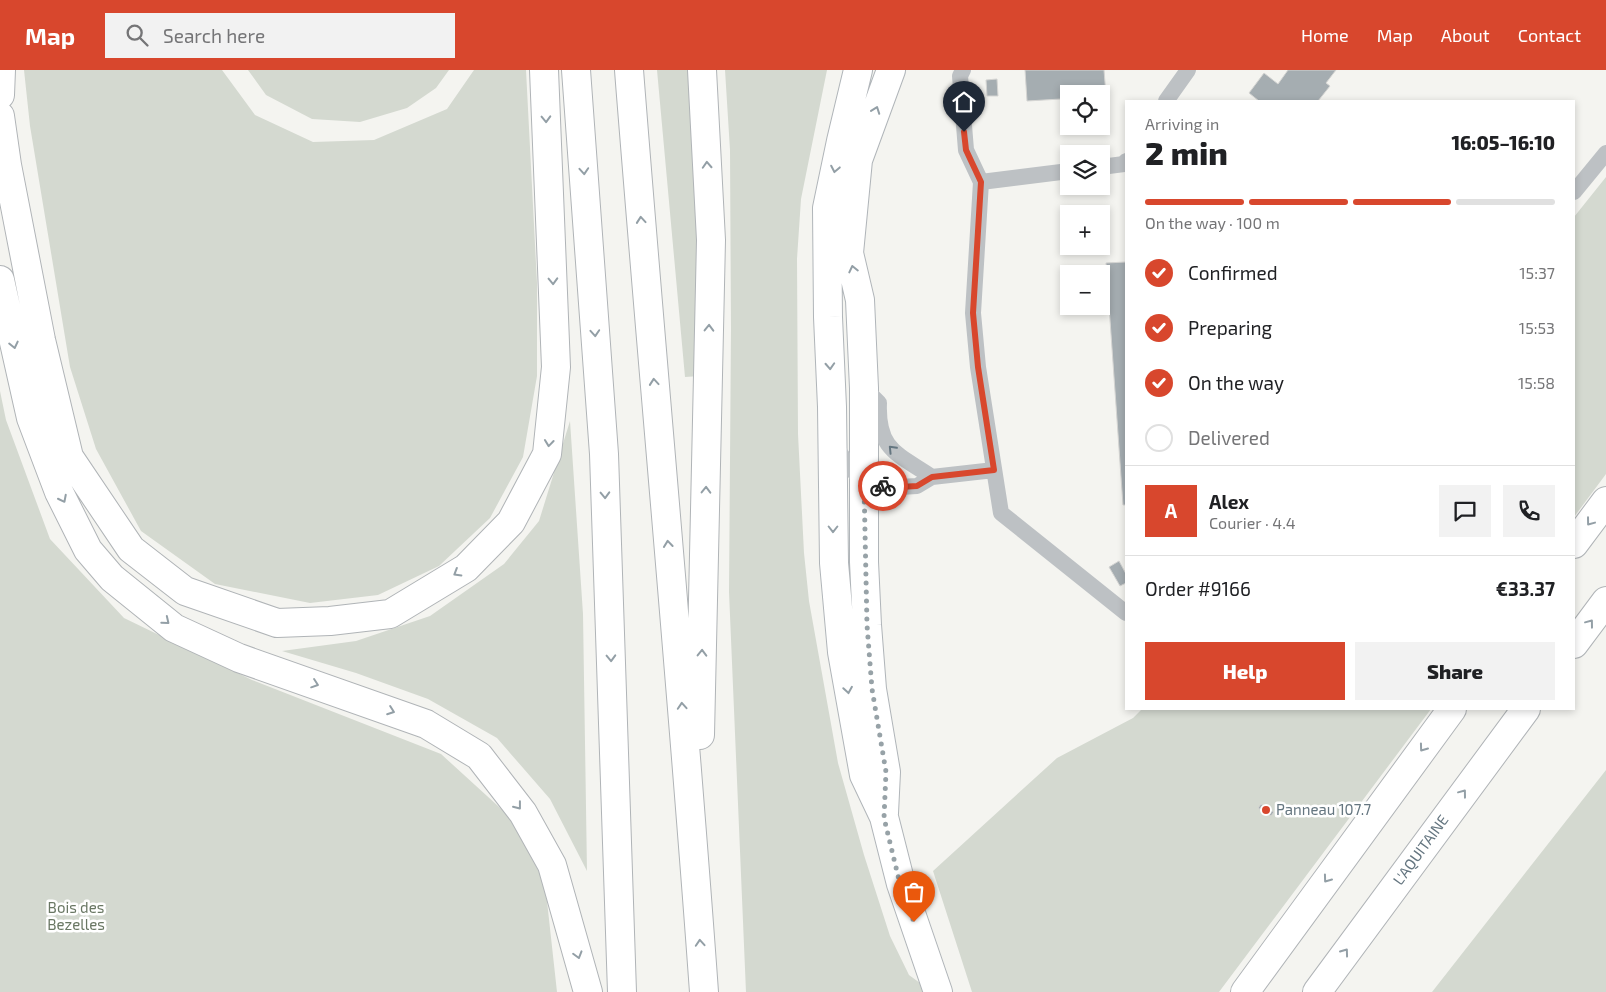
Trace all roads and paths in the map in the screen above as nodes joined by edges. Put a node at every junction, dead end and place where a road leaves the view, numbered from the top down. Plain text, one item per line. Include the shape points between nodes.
1 (1, 70) edge
2 (544, 70) edge
3 (576, 70) edge
4 (629, 70) edge
5 (702, 70) edge
6 (858, 70) edge
7 (891, 70) edge
8 (963, 70) edge
9 (1188, 70) edge
10 (0, 95) edge
11 (1167, 100) edge
12 (0, 116) edge
13 (1606, 153) edge
14 (1125, 162) edge
15 (1110, 166) edge
16 (1060, 172) edge
17 (981, 182) junction
18 (1575, 191) edge
19 (0, 280) edge
20 (864, 388) junction
21 (833, 443) junction
22 (994, 470) junction
23 (932, 477) junction
24 (864, 485) junction
25 (1606, 501) edge
26 (1575, 543) edge
27 (1606, 601) edge
28 (1125, 612) edge
29 (1575, 643) edge
30 (1451, 710) edge
31 (1525, 710) edge
32 (884, 818) junction
33 (697, 894) junction
34 (588, 992) edge
35 (622, 992) edge
36 (704, 992) edge
37 (938, 992) edge
38 (1245, 992) edge
39 (1317, 992) edge

1 - 10 main road
2 -> 12 main road via 556,367 548,454 511,522 466,568 390,614 330,622 277,623 185,591 131,550 69,457 41,340
3 -> 35 main road via 604,454
33 -> 4 main road
33 -> 5 main road via 712,240
6 -> 21 main road via 827,208
20 -> 7 main road via 860,300 849,253 858,160
8 - 17 lane via 960,76 966,150
9 - 11 lane
13 - 18 lane
14 - 15 lane
16 - 17 lane
17 - 22 lane via 973,313
19 -> 34 main road via 31,418 59,492 88,550 112,578 174,628 239,658 426,724 479,756 523,813 552,865
23 -> 20 lane via 899,456 887,444 878,420 879,403
20 - 24 main road
21 - 24 lane
21 -> 32 main road via 834,563 842,652 864,775
22 - 23 lane
22 - 28 lane via 1001,514
23 - 24 lane via 917,486
24 - 32 main road via 867,625 872,689 886,772
25 -> 26 main road
29 -> 27 main road
30 -> 38 main road
39 -> 31 main road, L'AQUITAINE
32 - 37 main road via 900,884
36 -> 33 main road

